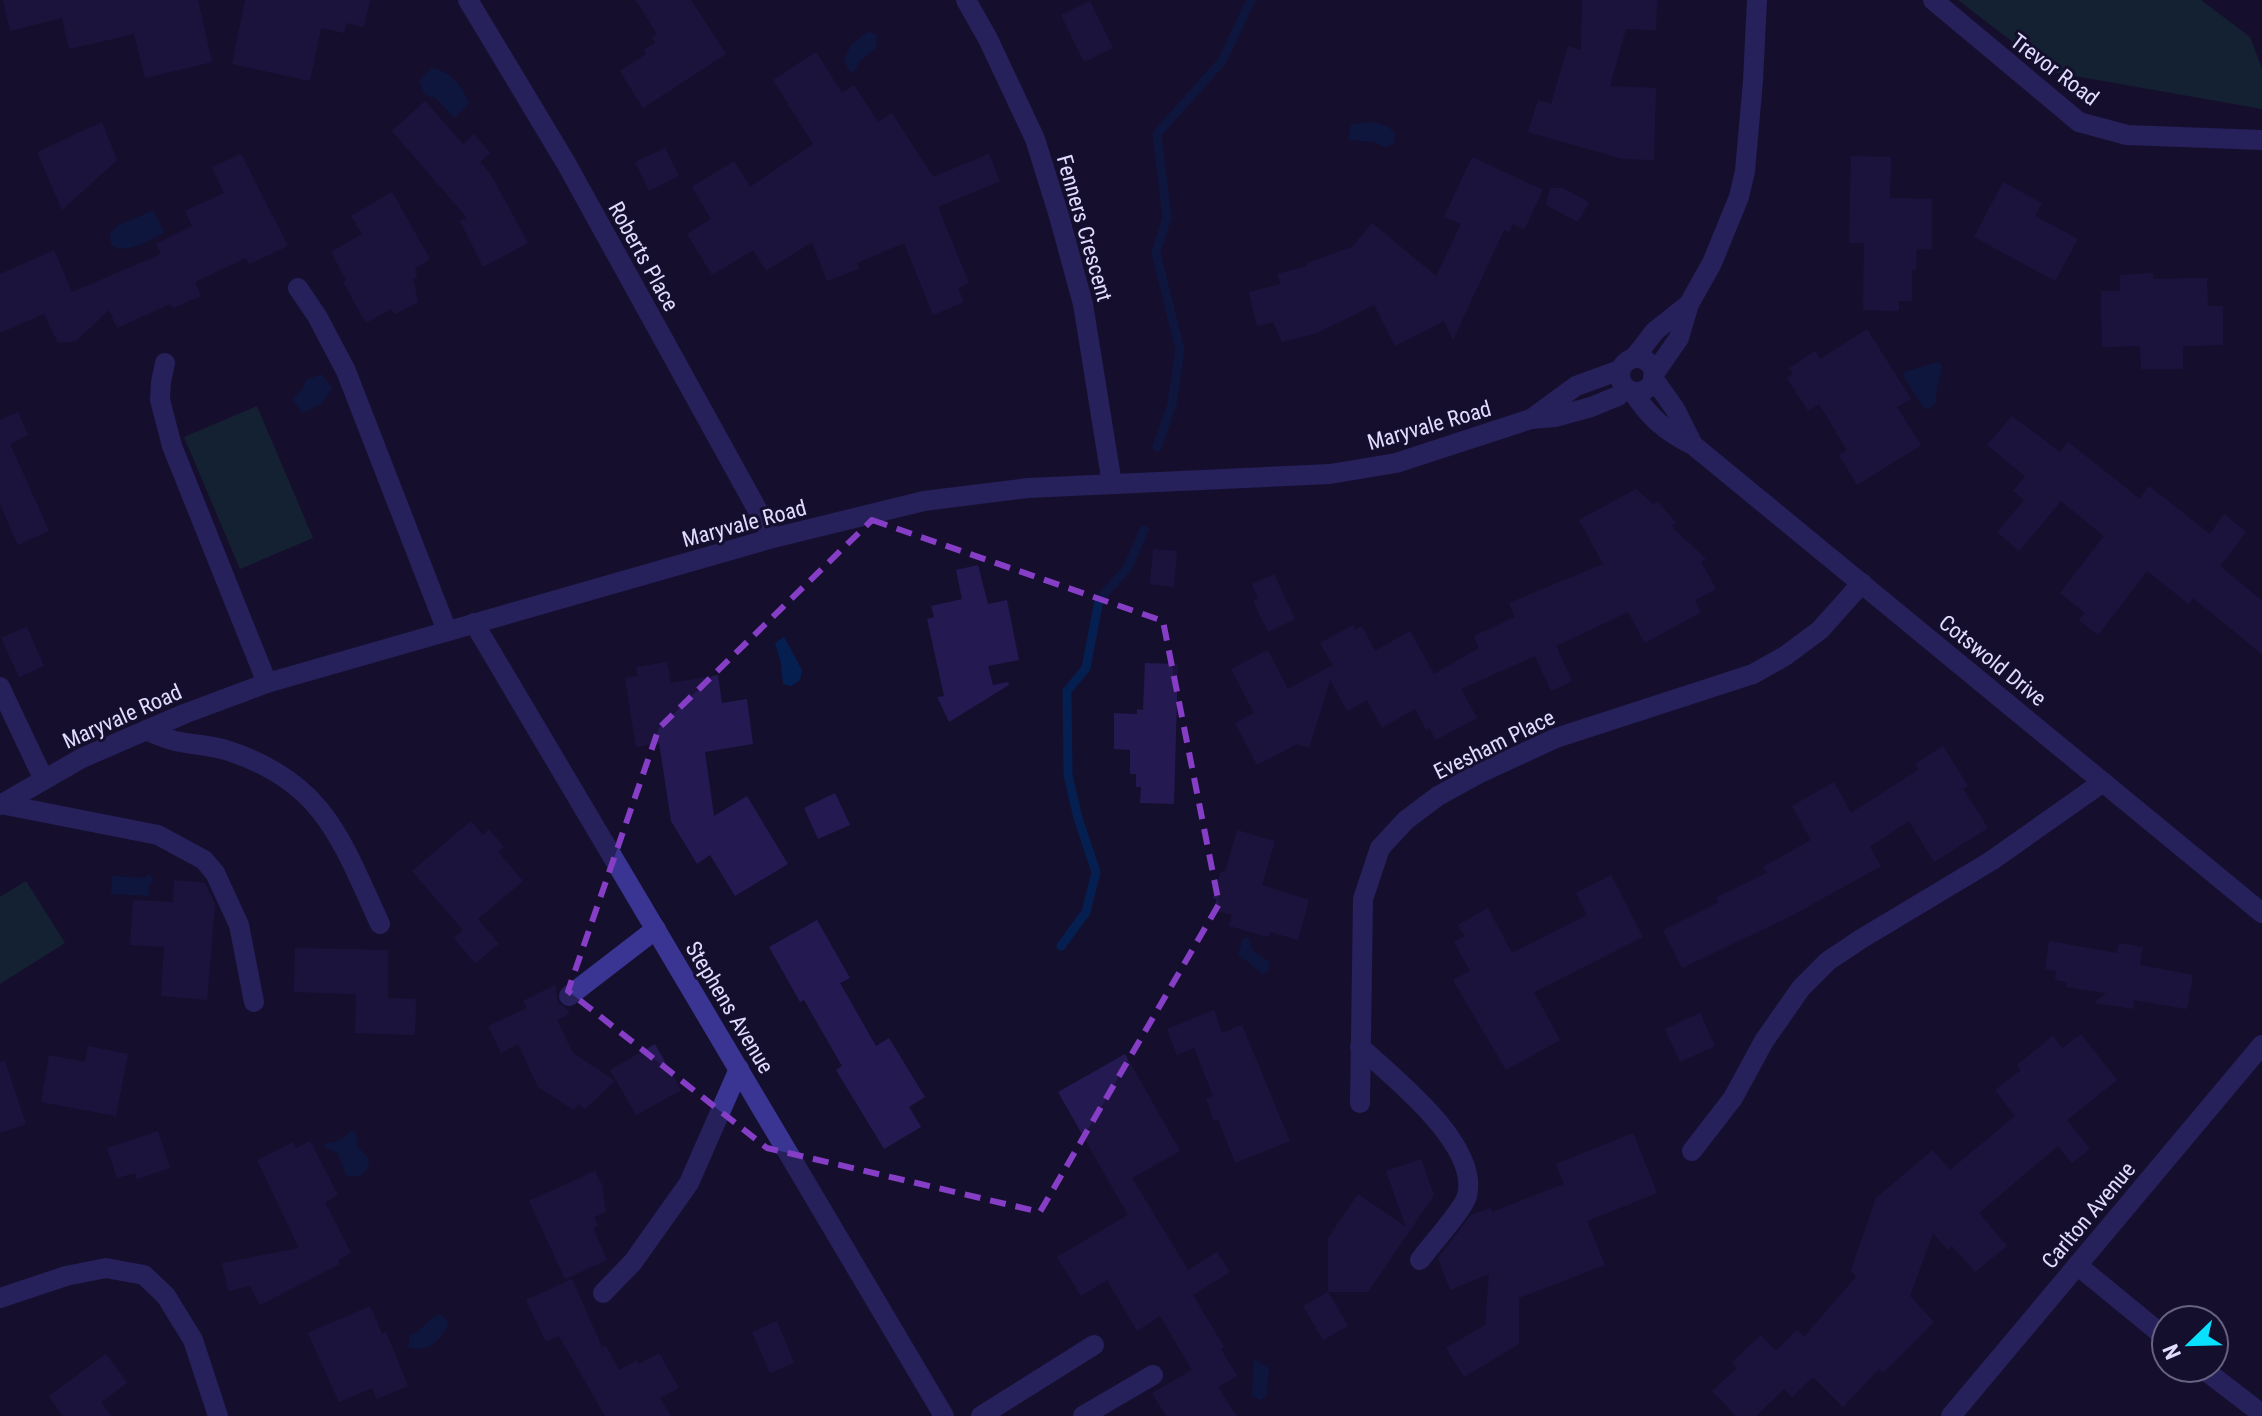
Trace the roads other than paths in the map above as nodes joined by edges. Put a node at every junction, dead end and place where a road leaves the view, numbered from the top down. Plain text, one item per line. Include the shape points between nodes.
1 (468, 0) edge
2 (966, 0) edge
3 (1757, 0) edge
4 (1933, 0) edge
5 (2262, 140) edge
6 (298, 288) dead end
7 (1689, 304) junction
8 (165, 363) dead end
9 (1654, 376) junction
10 (1628, 377) junction
11 (1693, 445) junction
12 (1112, 484) junction
13 (773, 538) junction
14 (1862, 583) junction
15 (474, 623) junction
16 (447, 631) junction
17 (267, 683) junction
18 (0, 687) edge
19 (146, 730) junction
20 (44, 780) junction
21 (2103, 782) junction
22 (0, 804) edge
23 (2262, 913) edge
24 (380, 924) dead end
25 (656, 929) junction
26 (569, 996) dead end
27 (254, 1002) dead end
28 (2262, 1045) edge
29 (1360, 1047) junction
30 (739, 1069) junction
31 (1360, 1103) dead end
32 (1692, 1151) dead end
33 (1420, 1260) dead end
34 (2077, 1265) junction
35 (603, 1293) dead end
36 (0, 1298) edge
37 (2150, 1325) edge
38 (1094, 1345) dead end
39 (1153, 1375) dead end
40 (2223, 1384) edge
41 (2262, 1414) edge
42 (218, 1416) edge
43 (944, 1416) edge
44 (981, 1416) edge
45 (1083, 1416) edge
46 (1951, 1416) edge

1 - 13 street, Roberts Place via 566,163
2 - 12 street, Fenners Crescent via 1035,139 1059,216 1083,304
3 - 7 street via 1745,171 1712,263
4 - 5 street, Trevor Road via 2079,122 2127,135
6 - 16 street via 346,371
7 - 9 street via 1679,338
7 - 10 street via 1655,331
8 - 17 street via 160,400 172,446
9 - 10 street, Maryvale Road via 1644,391
9 - 10 street, Cotswold Drive via 1650,364 1640,358
9 - 11 street, Cotswold Drive
10 - 11 street, Cotswold Drive via 1657,423
10 - 12 street, Maryvale Road via 1576,386 1531,419 1396,463 1330,474
11 - 14 street, Cotswold Drive
12 - 13 street, Maryvale Road via 924,501
13 - 15 street, Maryvale Road
14 - 21 street, Cotswold Drive
14 - 29 street, Evesham Place via 1820,630 1753,674 1556,738 1478,774 1406,820 1380,848 1363,899
15 - 16 street, Maryvale Road
15 - 25 street, Stephens Avenue
16 - 17 street, Maryvale Road
17 - 19 street, Maryvale Road
18 - 20 street
19 - 20 street, Maryvale Road
19 - 24 street via 263,764 303,792 322,809 344,844
20 - 22 street, Maryvale Road
21 - 23 street, Cotswold Drive
21 - 32 street via 1991,861 1828,961 1801,988 1733,1098
22 - 27 street via 158,835 204,860 239,925
25 - 26 street
25 - 30 street, Stephens Avenue
28 - 34 street, Carlton Avenue
29 - 31 street, Evesham Place
29 - 33 street via 1436,1120 1465,1164 1467,1198
30 - 35 street via 689,1183 633,1262
30 - 43 street, Stephens Avenue
34 - 37 street
34 - 46 street, Carlton Avenue
36 - 42 street via 106,1268 144,1275 166,1296 193,1340
38 - 44 street
39 - 45 street
40 - 41 street

